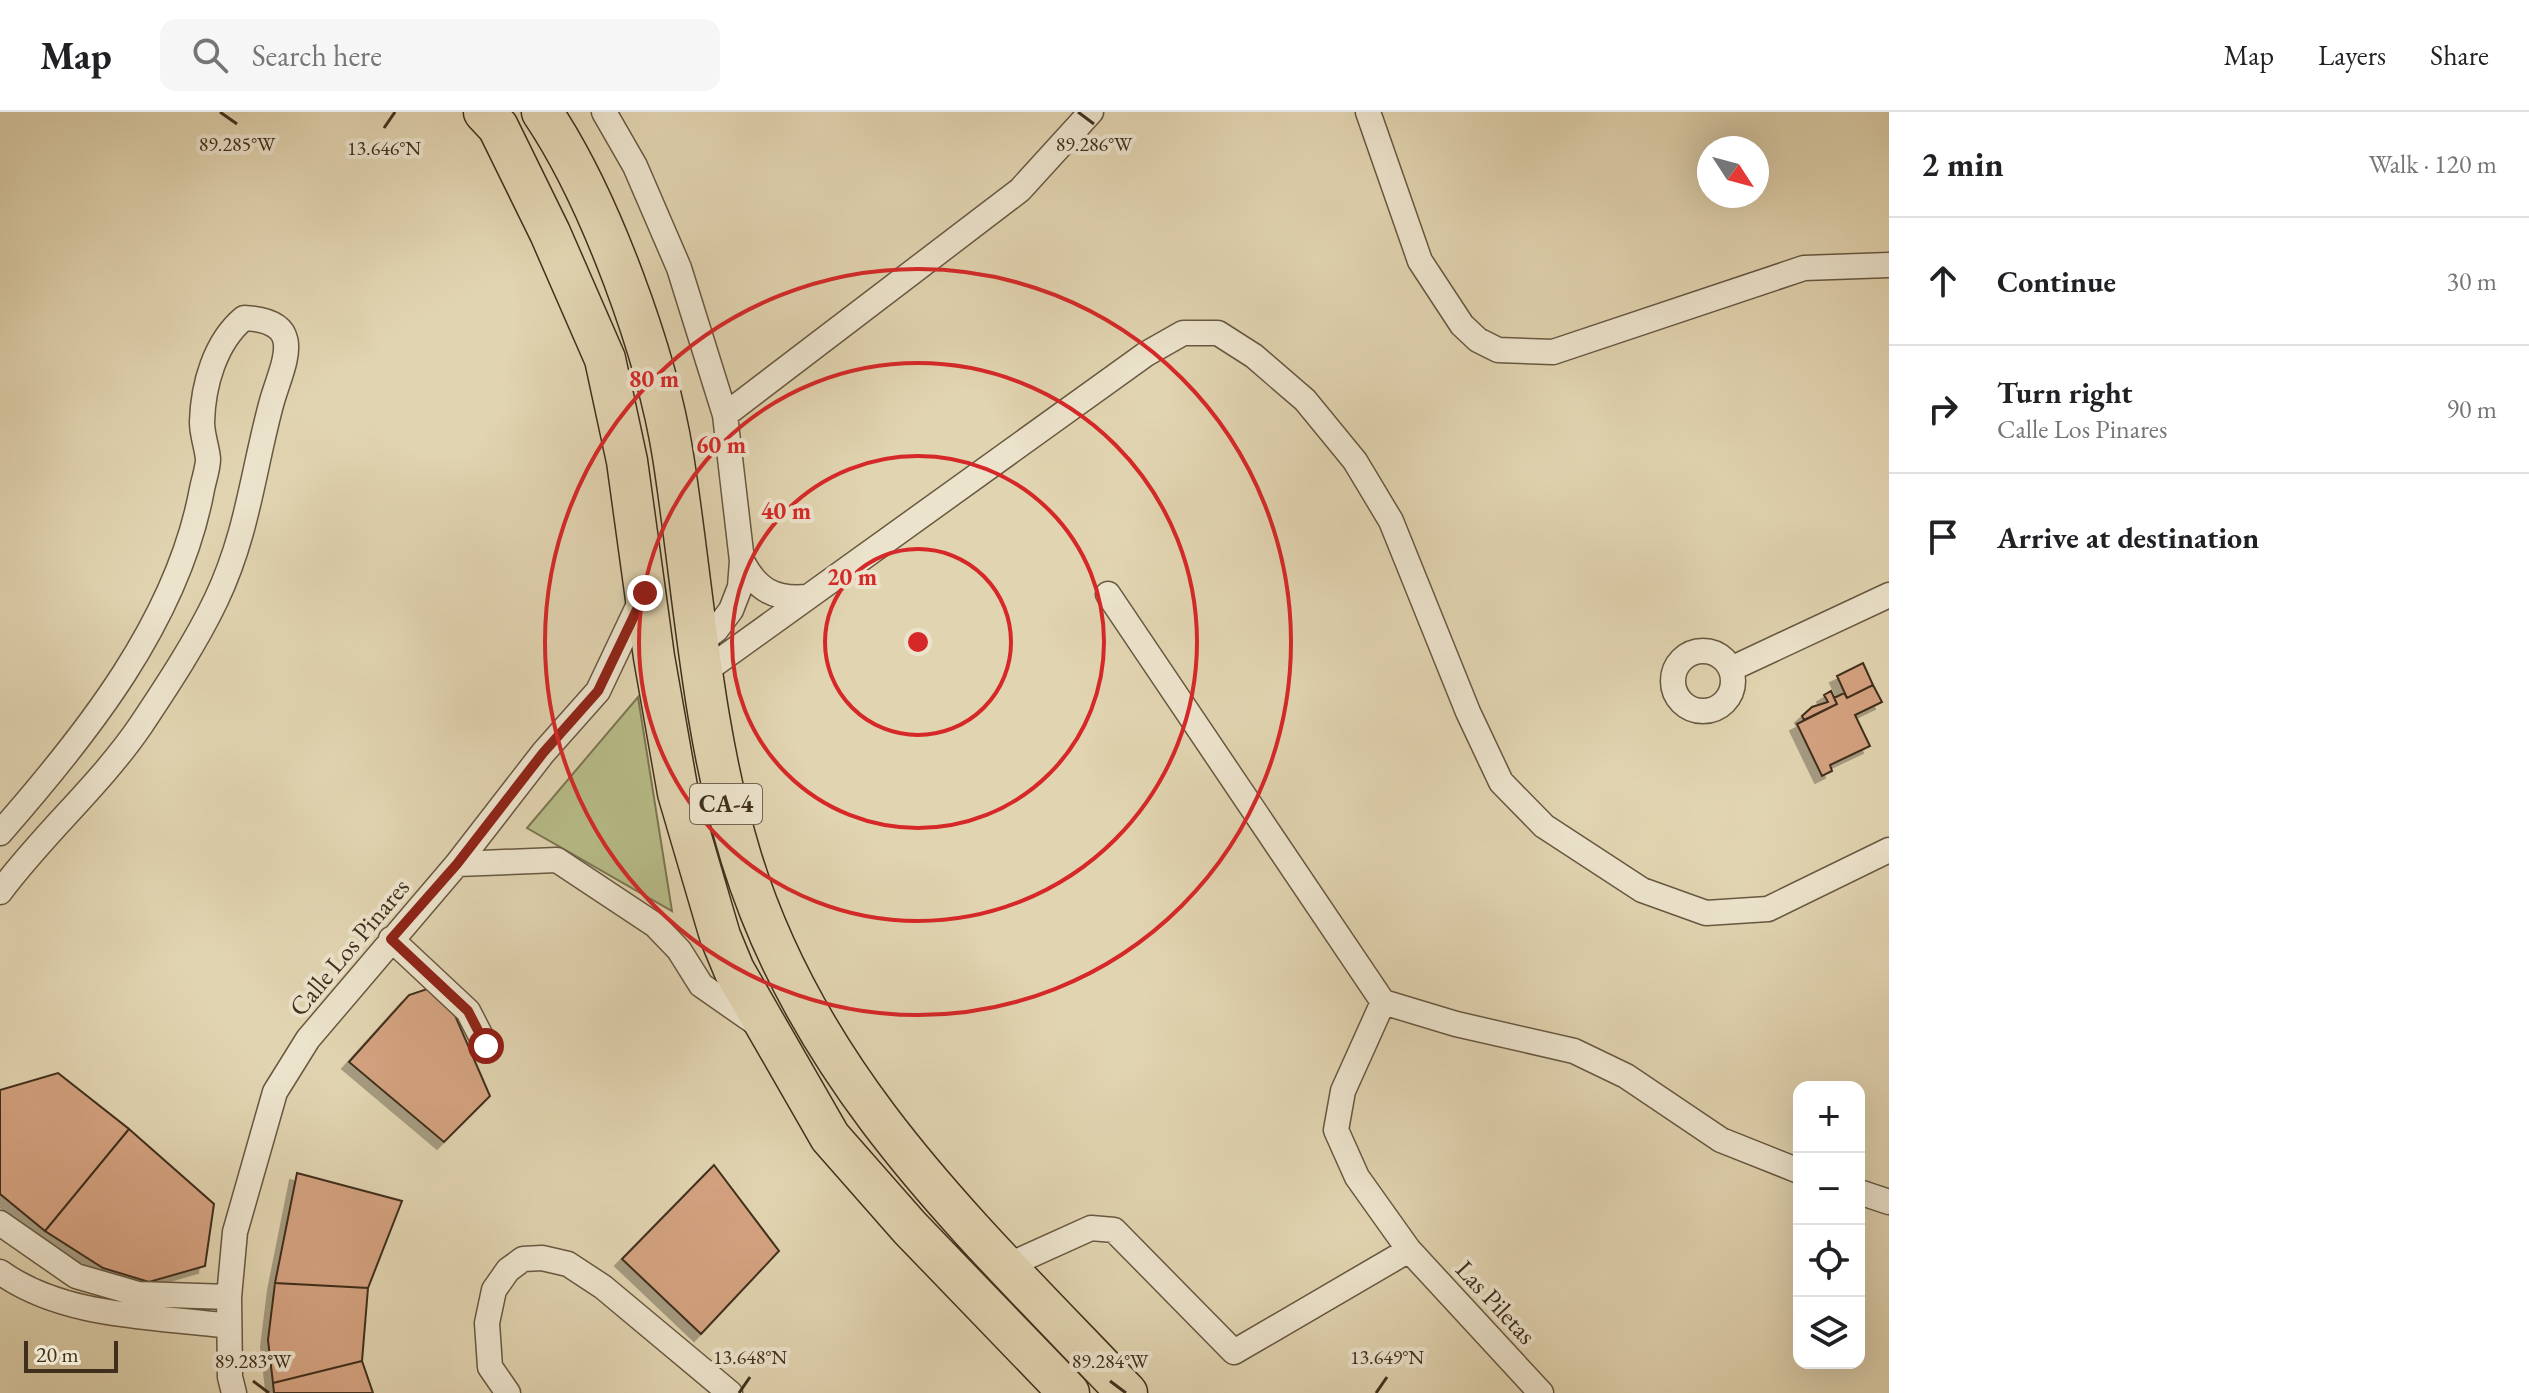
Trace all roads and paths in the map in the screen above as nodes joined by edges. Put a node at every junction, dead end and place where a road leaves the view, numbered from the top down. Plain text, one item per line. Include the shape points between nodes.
1 (484, 112) edge
2 (542, 112) edge
3 (604, 112) edge
4 (1091, 112) edge
5 (1368, 112) edge
6 (1889, 265) edge
7 (725, 415) junction
8 (742, 561) junction
9 (645, 593) junction
10 (1108, 594) dead end
11 (1889, 595) edge
12 (807, 597) junction
13 (698, 660) junction
14 (1733, 668) dead end
15 (0, 833) edge
16 (1889, 850) edge
17 (457, 864) junction
18 (0, 892) edge
19 (391, 939) junction
20 (1383, 1002) junction
21 (770, 1034) junction
22 (486, 1046) dead end
23 (1793, 1169) edge
24 (1865, 1194) edge
25 (1889, 1202) edge
26 (0, 1223) edge
27 (1409, 1250) junction
28 (1007, 1266) junction
29 (0, 1272) edge
30 (229, 1297) junction
31 (229, 1326) junction
32 (234, 1393) edge
33 (508, 1393) edge
34 (730, 1393) edge
35 (1069, 1393) edge
36 (1127, 1393) edge
37 (1541, 1393) edge

1 - 9 highway, CA-4 via 498,127 605,359 627,461
2 - 13 highway, CA-4 via 570,160 621,274 656,378 673,455
3 - 7 street via 635,166 679,268
4 - 7 street via 1020,190
5 - 6 street via 1420,261 1462,325 1498,350 1553,352 1804,268
7 - 8 street
8 - 12 street via 767,593
8 - 13 street via 731,610
9 - 17 street, Calle Los Pinares via 598,691
9 - 21 highway, CA-4 via 678,793 696,859 734,970
10 - 20 street
11 - 14 street
12 - 13 street
12 - 16 street via 1146,354 1183,333 1218,333 1305,400 1355,461 1391,521 1501,782 1544,826 1642,890 1706,913 1768,909
13 - 28 highway, CA-4 via 741,859 805,1011 881,1124
15 - 18 street via 100,709 161,606 194,532 208,460 202,422 213,362 226,335 244,318 270,323 283,334 289,351 272,402 248,515 216,600 140,726
17 - 19 street, Calle Los Pinares
17 - 21 street via 557,860 655,925 701,985
19 - 22 street via 468,1011
19 - 30 street, Calle Los Pinares via 308,1039 275,1092 235,1232
20 - 23 street via 1574,1051 1626,1076 1721,1140
20 - 27 street, Las Piletas via 1343,1091 1336,1130 1357,1177
21 - 35 highway, CA-4 via 830,1137
24 - 25 street
26 - 30 street via 76,1276 138,1294
27 - 28 street via 1234,1352 1114,1230 1091,1228
27 - 37 street, Las Piletas
28 - 36 highway, CA-4
29 - 31 street via 27,1292 69,1305
30 - 31 street, Calle Los Pinares
31 - 32 street, Calle Los Pinares
33 - 34 street via 490,1367 487,1323 494,1290 523,1259 542,1258 568,1264 603,1287

